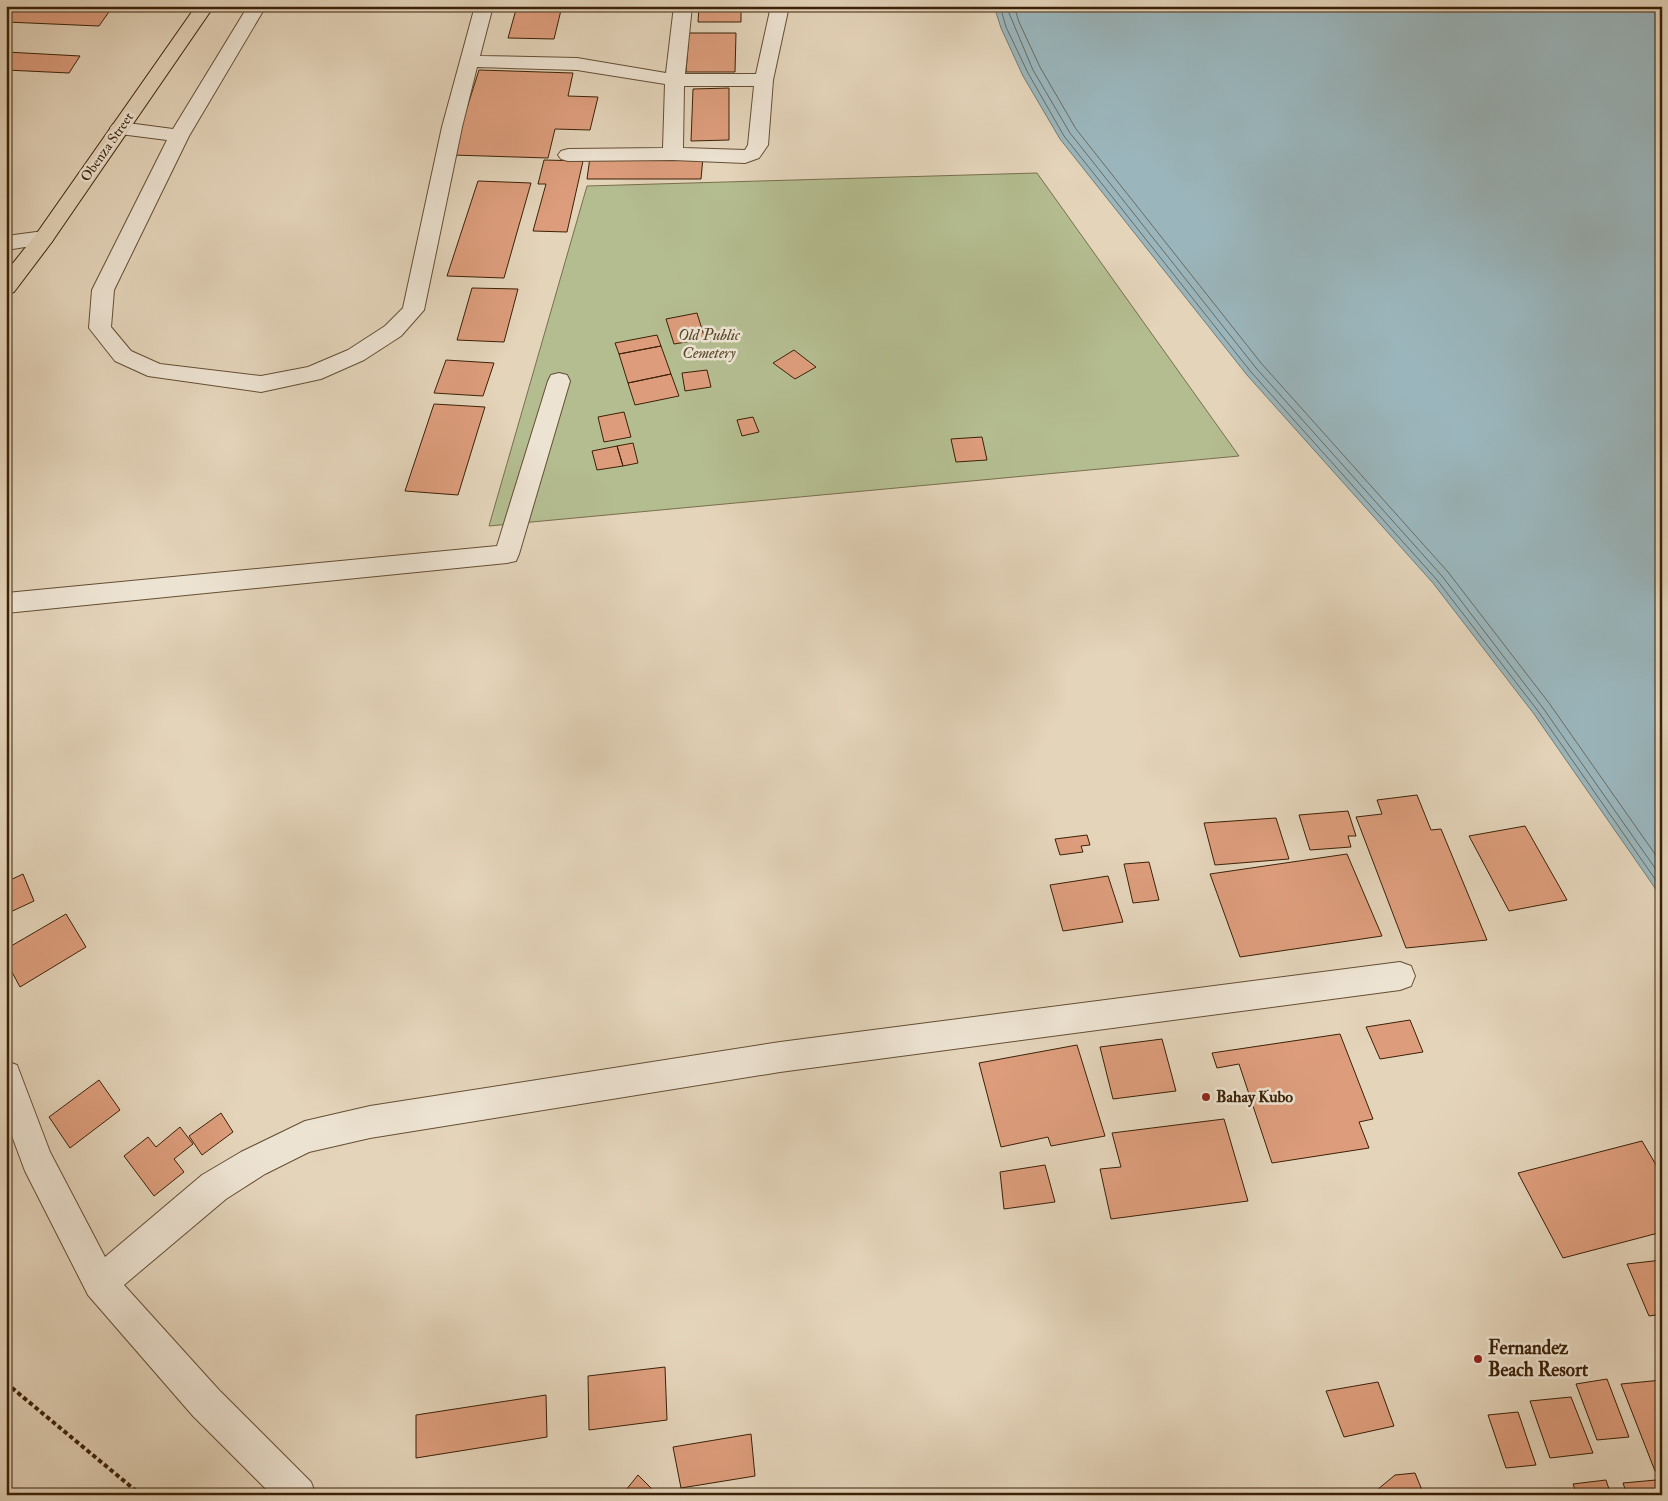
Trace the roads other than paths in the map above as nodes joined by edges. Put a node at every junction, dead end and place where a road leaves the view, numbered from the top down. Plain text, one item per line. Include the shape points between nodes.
1 (204, 6) edge
2 (257, 6) edge
3 (484, 6) edge
4 (683, 6) edge
5 (780, 6) edge
6 (469, 61) junction
7 (675, 80) junction
8 (764, 80) junction
9 (120, 128) junction
10 (179, 136) junction
11 (674, 154) junction
12 (568, 155) dead end
13 (44, 238) junction
14 (6, 243) edge
15 (6, 287) edge
16 (559, 381) dead end
17 (6, 603) edge
18 (1400, 976) dead end
19 (6, 1076) edge
20 (100, 1283) junction
21 (298, 1495) edge

1 - 9 main road, Obenza Street
2 - 10 street
3 - 6 street
4 - 7 street
5 - 8 street
6 - 7 street via 577,64
6 - 10 street via 412,310 393,331 356,355 313,374 261,384 156,371 123,356 100,328 103,290
7 - 8 street
7 - 11 street
8 - 11 street via 758,145 752,154 745,157
9 - 10 street
9 - 13 main road, Obenza Street
11 - 12 street
13 - 14 street
13 - 15 main road, Obenza Street
16 - 17 street via 507,554
18 - 20 street via 780,1057 370,1122 313,1135 253,1163 214,1187
19 - 20 street via 37,1160
20 - 21 street via 206,1403

